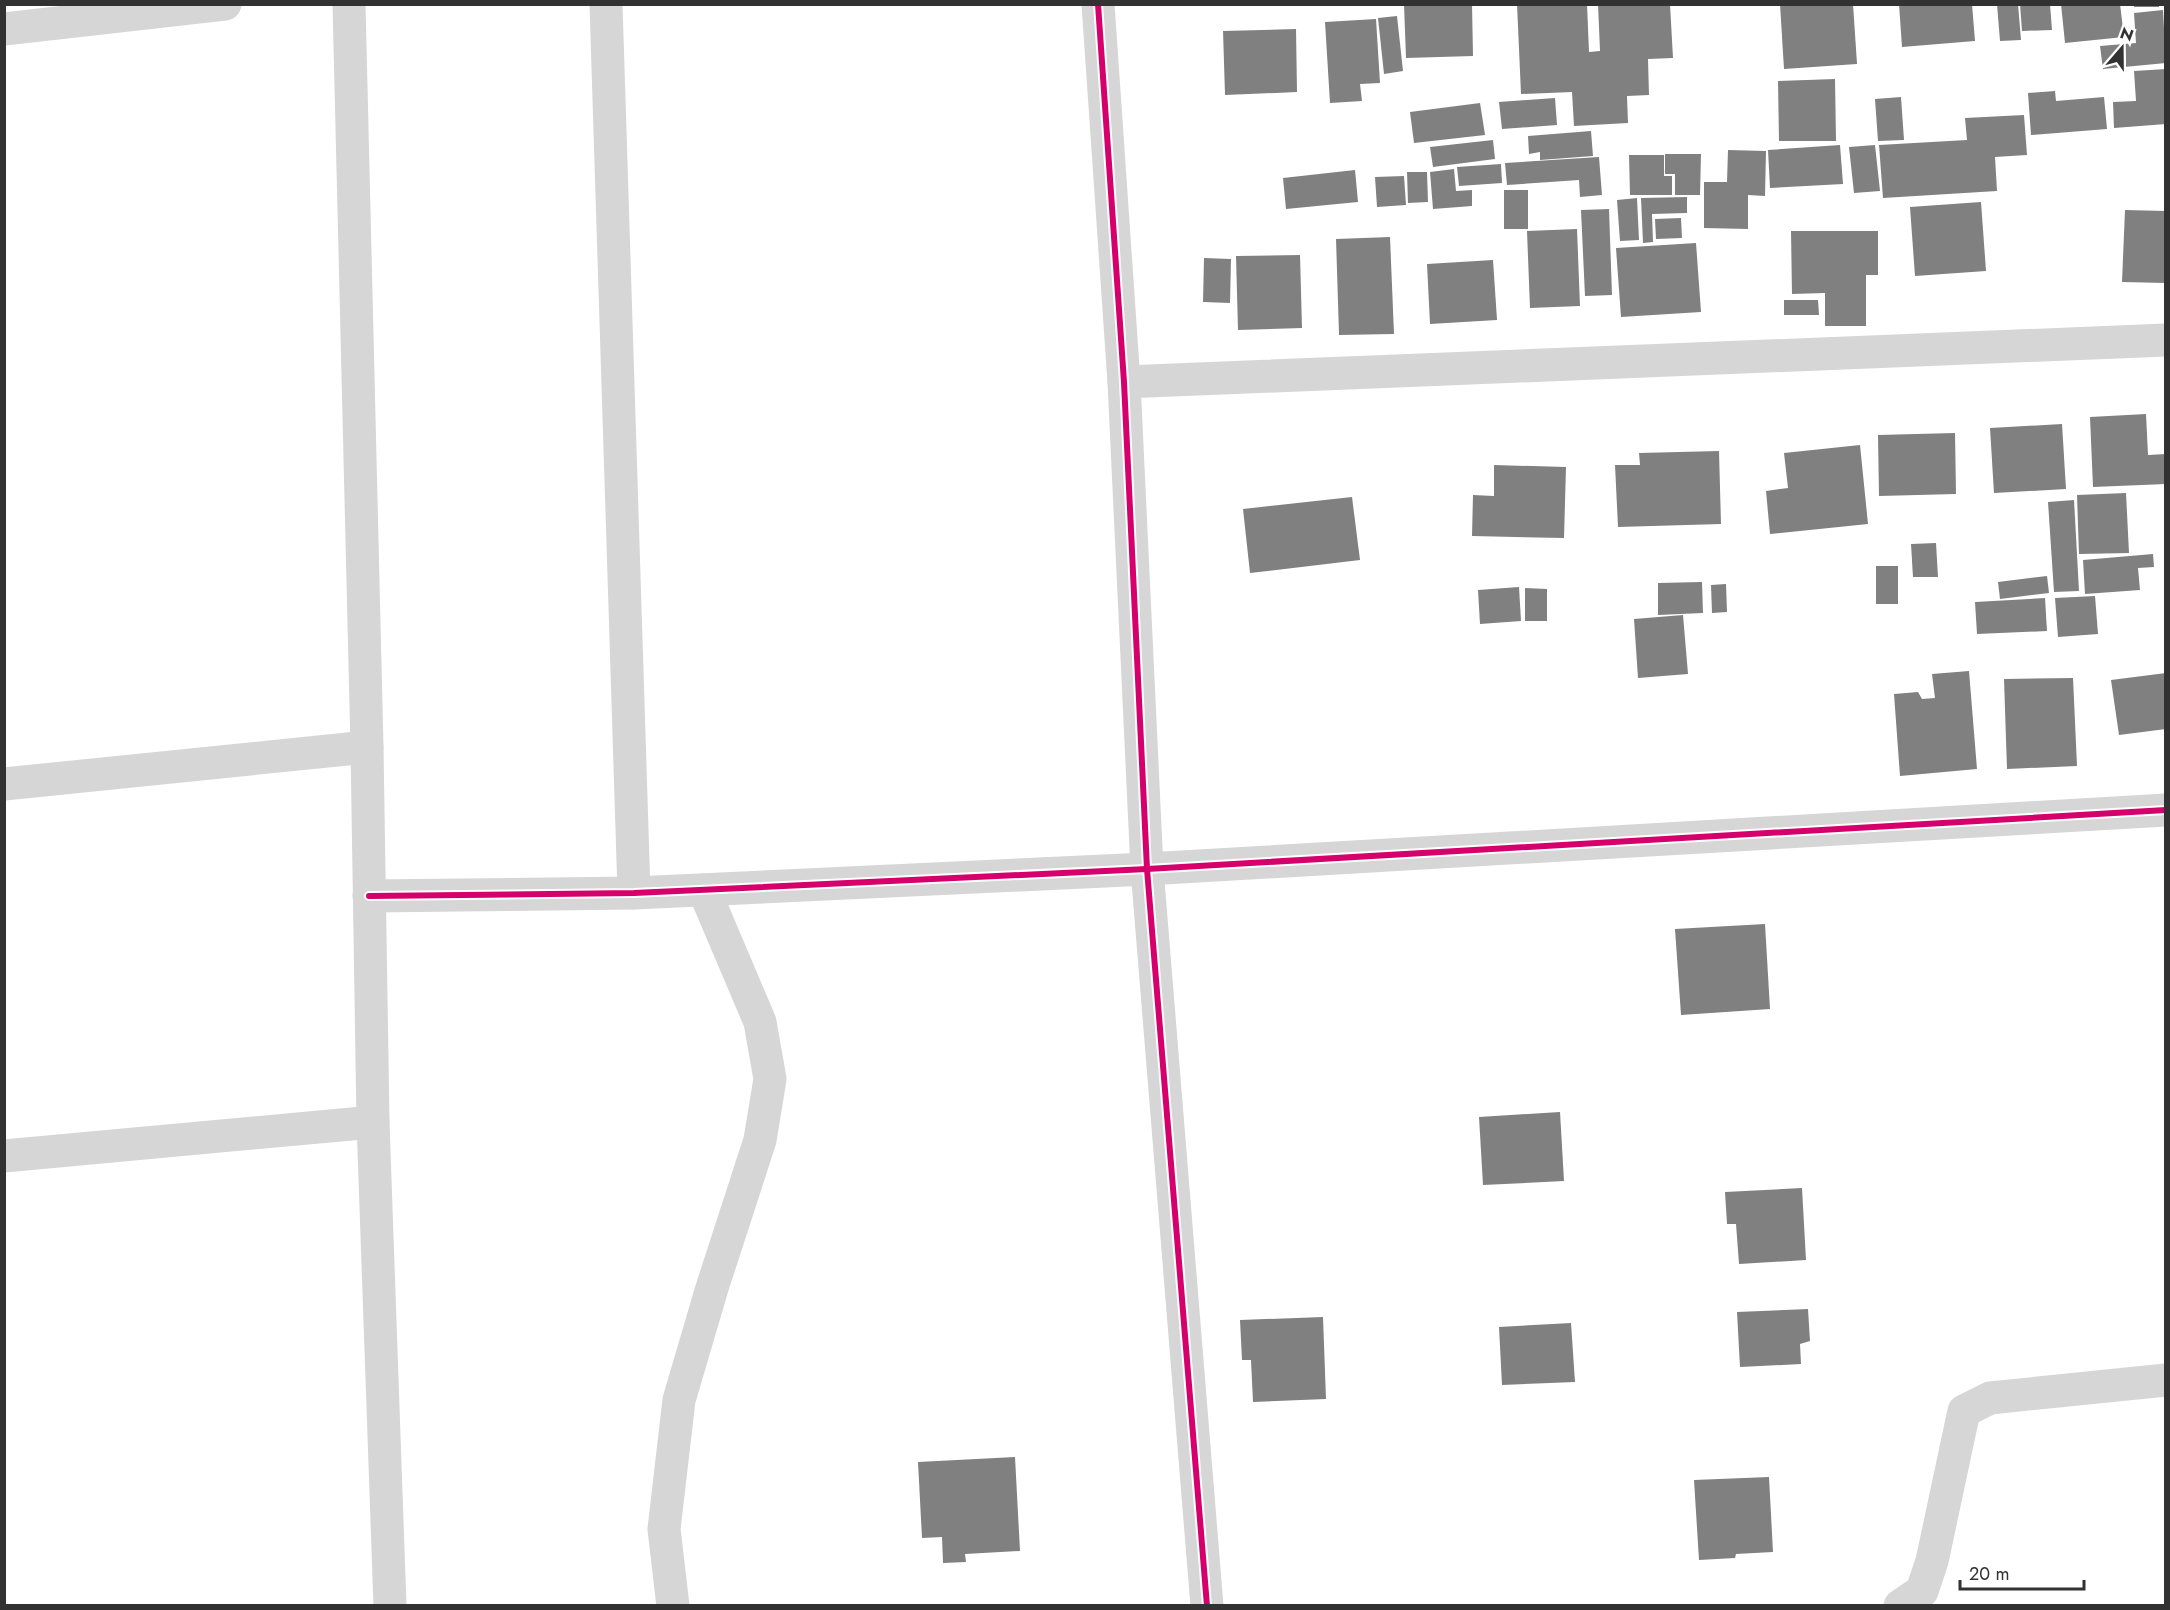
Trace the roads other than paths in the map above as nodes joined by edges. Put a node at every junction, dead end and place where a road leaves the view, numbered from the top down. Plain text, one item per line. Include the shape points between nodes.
1 (225, 4) edge
2 (350, 4) edge
3 (606, 4) edge
4 (1098, 4) edge
5 (4, 29) edge
6 (2166, 340) edge
7 (1124, 382) junction
8 (368, 747) junction
9 (4, 784) edge
10 (2166, 810) edge
11 (1147, 869) junction
12 (704, 890) junction
13 (634, 893) junction
14 (369, 896) junction
15 (373, 1122) junction
16 (4, 1156) edge
17 (2166, 1380) edge
18 (390, 1605) edge
19 (673, 1605) edge
20 (1207, 1605) edge
21 (1900, 1605) edge

1 - 5 street
2 - 8 street
3 - 13 street
4 - 7 street
6 - 7 street
7 - 11 street
8 - 9 street
8 - 14 street
10 - 11 street
11 - 12 street
11 - 20 street
12 - 13 street
12 - 19 street via 760,1022 770,1078 760,1140 679,1400 664,1529
13 - 14 street
14 - 15 street
15 - 16 street
15 - 18 street
17 - 21 street via 1990,1398 1965,1411 1922,1591

